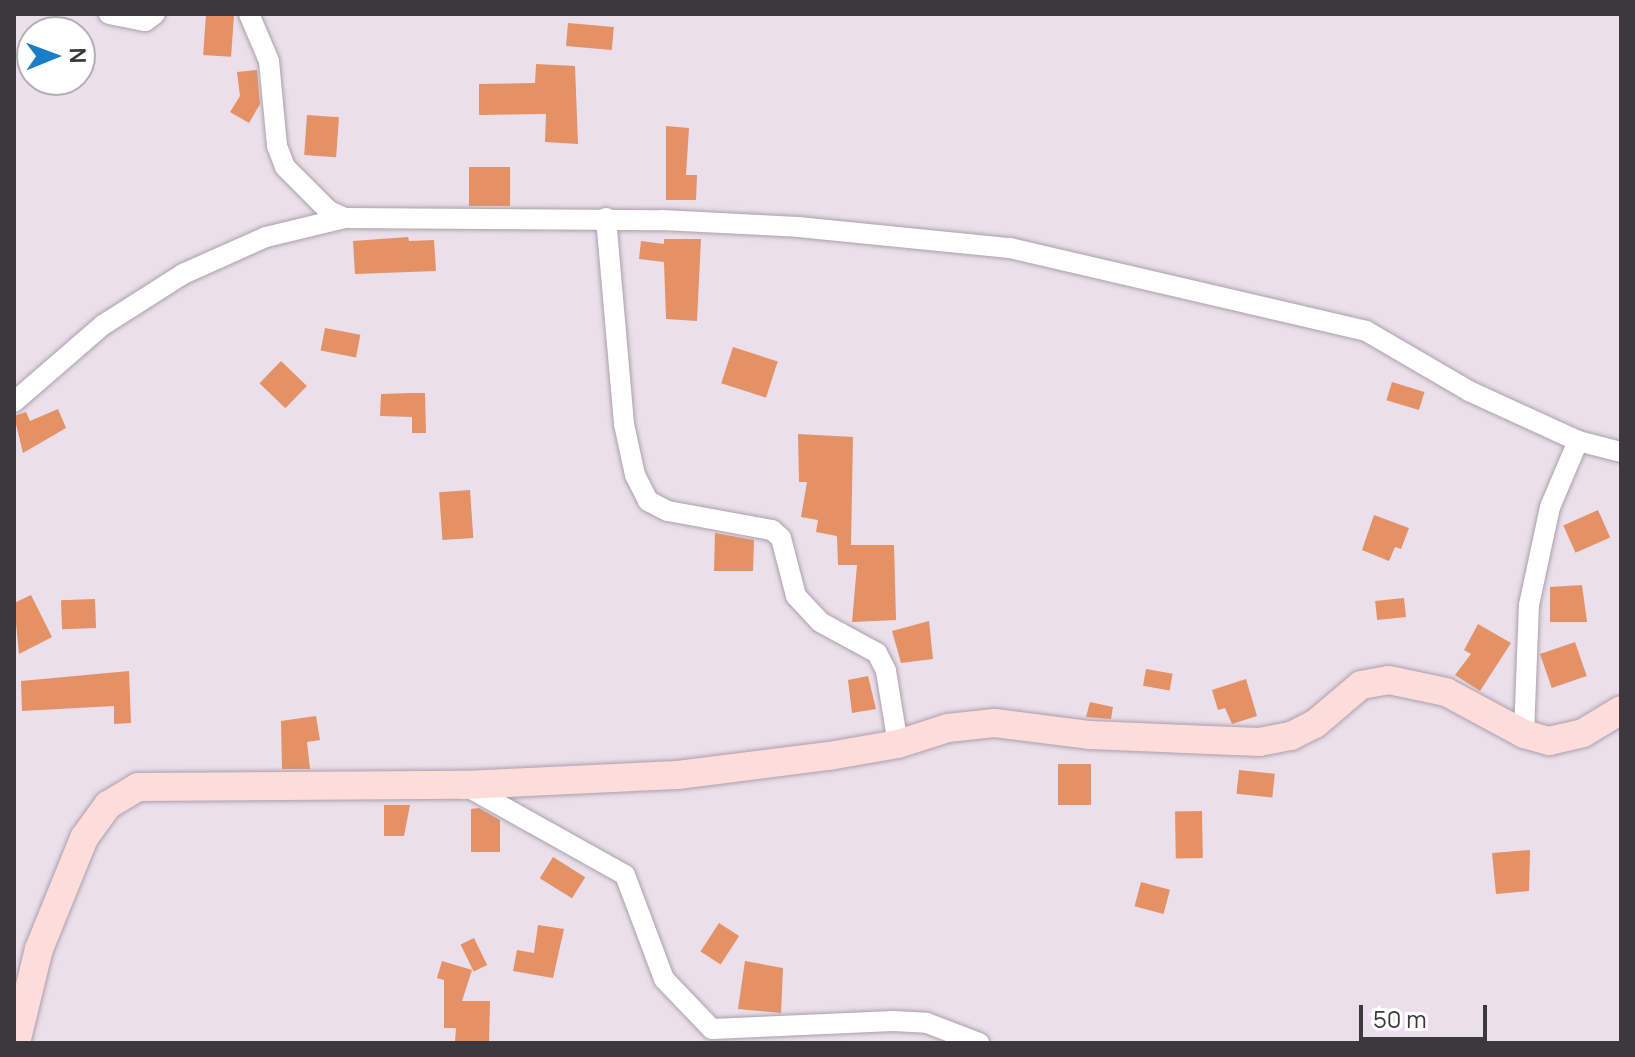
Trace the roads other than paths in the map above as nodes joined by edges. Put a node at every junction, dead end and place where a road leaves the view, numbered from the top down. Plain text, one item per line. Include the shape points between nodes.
1 (109, 14) edge
2 (155, 14) edge
3 (249, 14) edge
4 (345, 218) junction
5 (606, 218) junction
6 (14, 402) edge
7 (1578, 441) junction
8 (1621, 452) edge
9 (1621, 710) edge
10 (1524, 734) junction
11 (898, 744) junction
12 (464, 785) junction
13 (16, 1043) edge
14 (979, 1043) edge

1 - 2 street via 145,21
3 - 4 street via 269,61 277,146 285,167 329,211
4 - 5 street
4 - 6 street via 266,237 183,274 103,325
5 - 7 street via 798,227 1010,248 1306,313 1366,331 1469,391
5 - 11 street via 624,424 635,475 648,501 668,511 772,530 781,538 796,596 820,622 877,653 886,671
7 - 8 street
7 - 10 street via 1537,546
9 - 10 street via 1583,733 1561,739
10 - 11 street via 1446,692 1389,680 1361,685 1315,724 1291,736 1259,742 1090,735 995,723 948,728
11 - 12 street via 678,775
12 - 13 street via 138,787 108,805 84,838 39,949
12 - 14 street via 625,875 664,979 690,1012 712,1029 893,1021 927,1023

